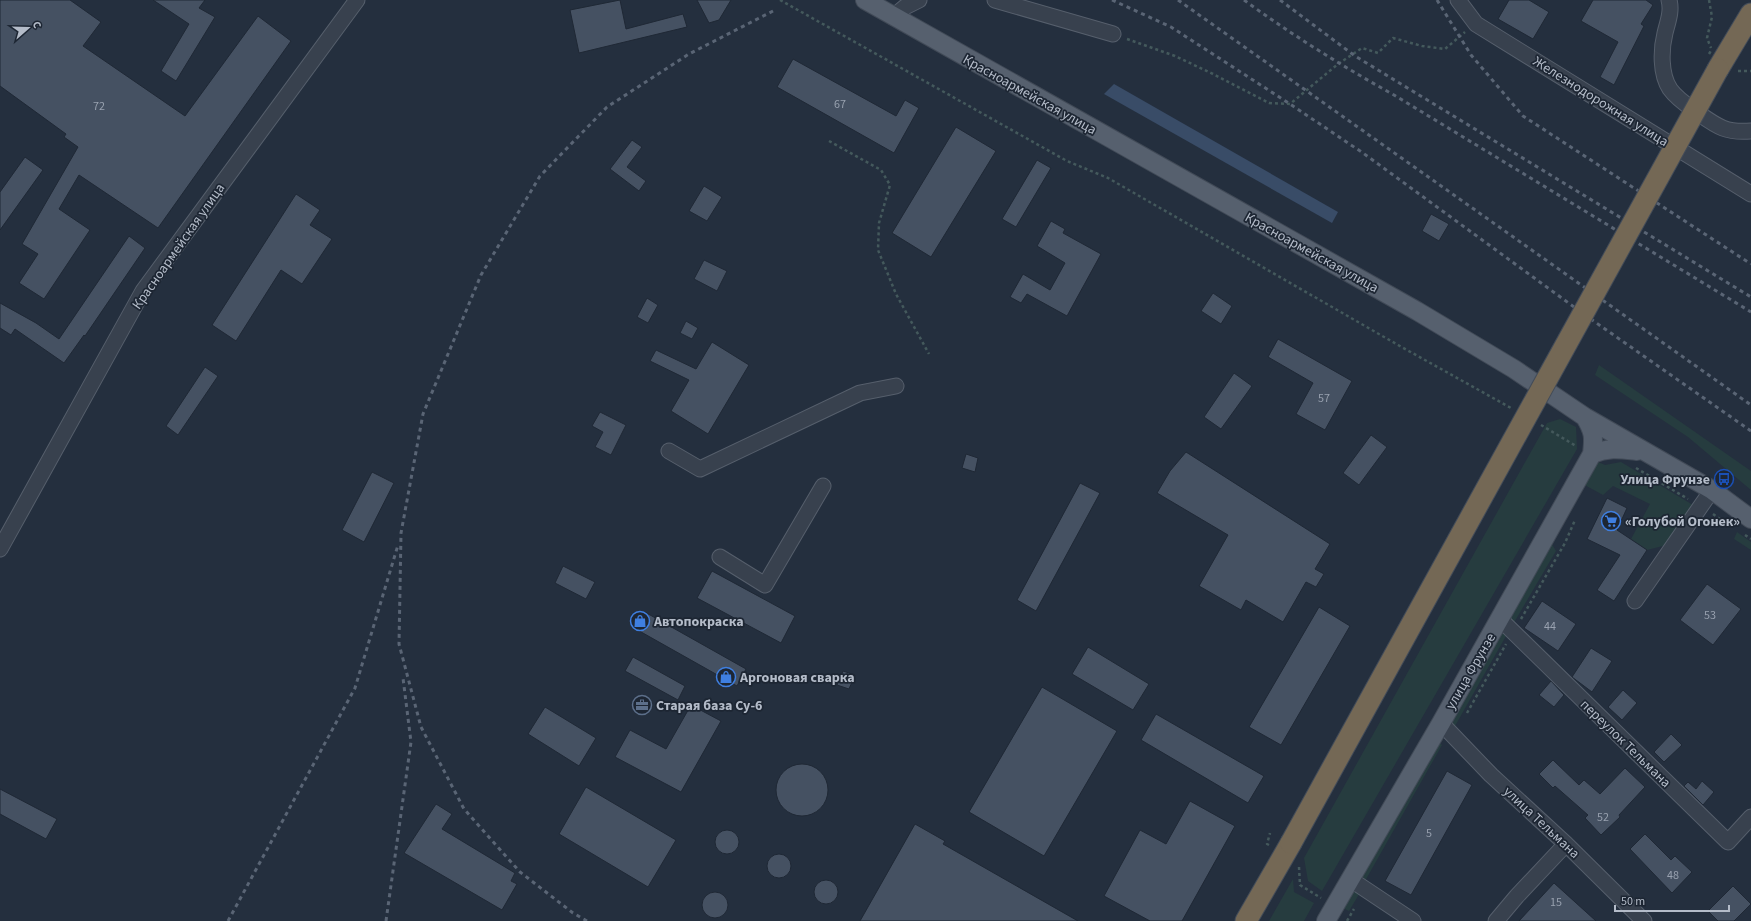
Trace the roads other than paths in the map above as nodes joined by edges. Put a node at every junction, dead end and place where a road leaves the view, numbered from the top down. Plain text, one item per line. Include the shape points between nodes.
1 (357, 0) edge
2 (864, 0) edge
3 (919, 0) edge
4 (995, 0) edge
5 (1458, 0) edge
6 (1672, 3) edge
7 (1751, 14) edge
8 (893, 17) junction
9 (1113, 34) road end
10 (1751, 131) edge
11 (1751, 194) edge
12 (896, 386) dead end
13 (1585, 417) junction
14 (669, 451) dead end
15 (1646, 453) junction
16 (1592, 454) junction
17 (823, 486) dead end
18 (1712, 490) junction
19 (1746, 525) edge
20 (0, 549) edge
21 (720, 557) dead end
22 (1635, 601) dead end
23 (1500, 619) junction
24 (1441, 723) junction
25 (1751, 817) edge
26 (1566, 844) junction
27 (1350, 878) junction
28 (1246, 921) edge
29 (1326, 921) edge
30 (1413, 921) edge
31 (1496, 921) edge
32 (1644, 921) edge

1 - 20 street, Красноармейская улица via 143,291
2 - 8 main road, Красноармейская улица
3 - 8 street
4 - 9 street
5 - 11 street, Железнодорожная улица via 1476,24
6 - 10 street via 1663,43 1663,68 1670,89 1683,102 1719,128 1734,132
7 - 28 highway, bridge via 1725,70 1282,846
8 - 13 main road, Красноармейская улица via 1417,311 1514,369
12 - 14 street via 860,393 700,469
13 - 15 main road, Красноармейская улица
13 - 16 main road, улица Фрунзе via 1593,433
15 - 16 main road via 1614,448
15 - 18 main road, Красноармейская улица
16 - 23 main road, улица Фрунзе
17 - 21 street via 766,585
18 - 19 main road, Красноармейская улица
18 - 22 street
23 - 24 main road, улица Фрунзе
23 - 25 street, переулок Тельмана via 1728,842
24 - 26 street, улица Тельмана via 1491,775
24 - 27 main road, улица Фрунзе
26 - 31 street
26 - 32 street, улица Тельмана
27 - 29 main road, улица Фрунзе
27 - 30 street

